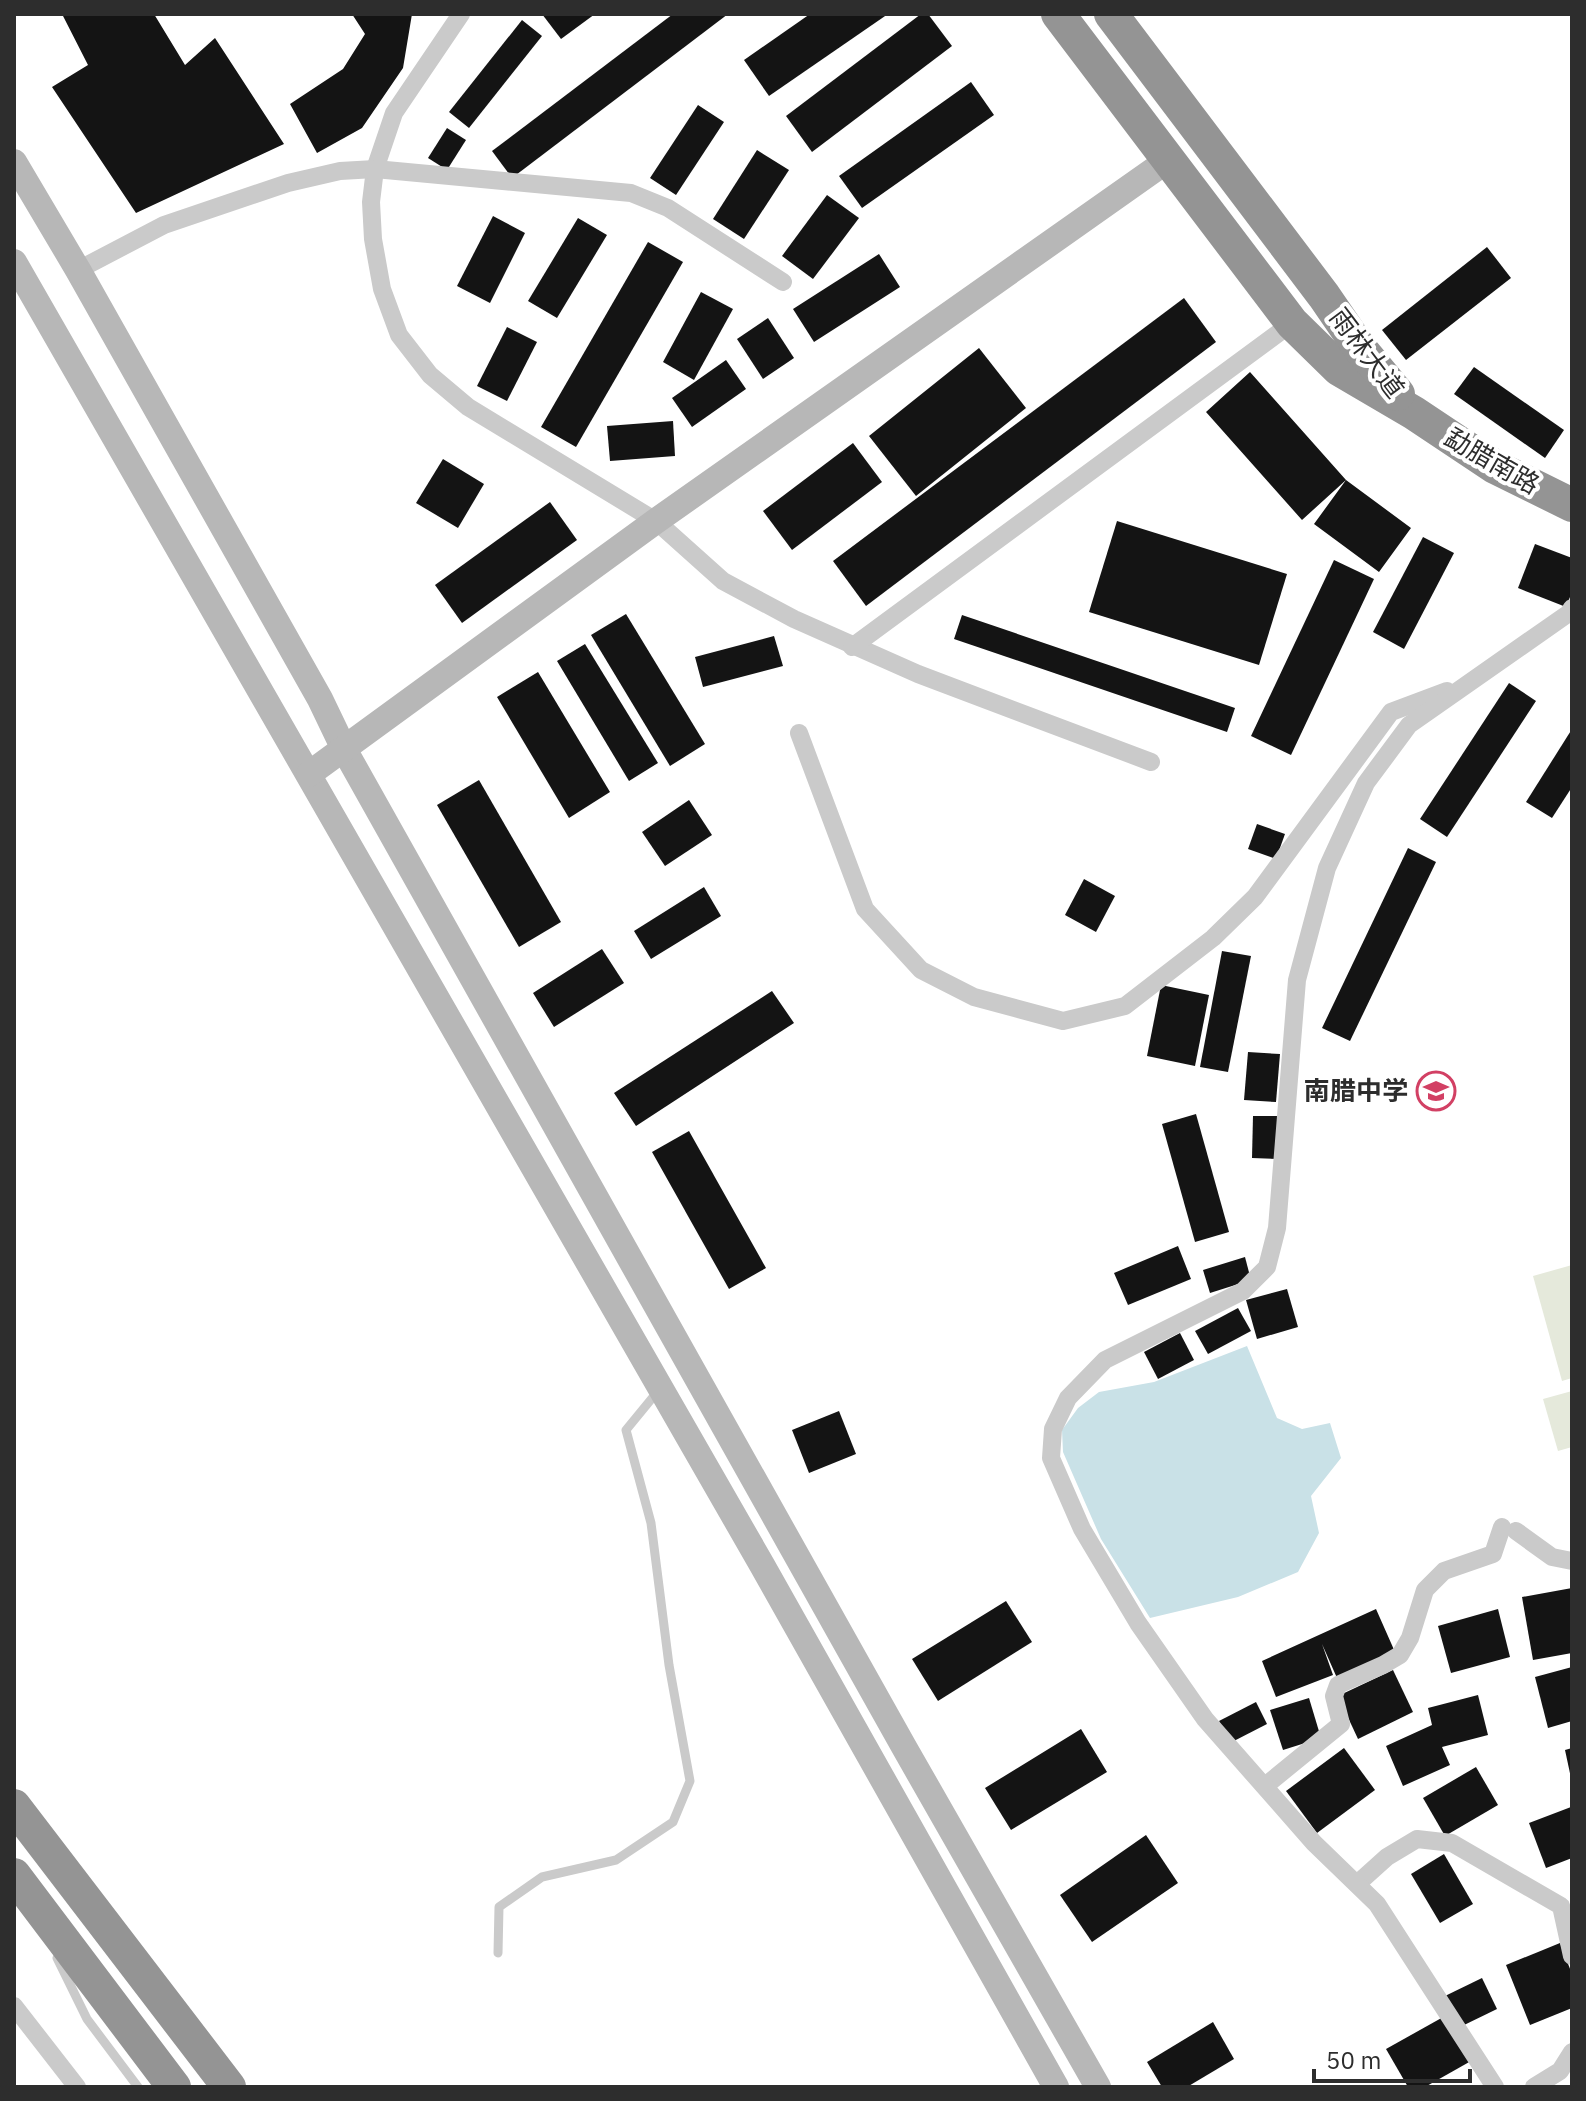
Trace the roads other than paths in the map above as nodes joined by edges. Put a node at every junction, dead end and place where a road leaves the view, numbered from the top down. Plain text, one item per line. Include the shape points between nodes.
1 (461, 14) edge
2 (1058, 14) edge
3 (1111, 14) edge
4 (1168, 160) junction
5 (14, 162) edge
6 (375, 169) junction
7 (14, 262) edge
8 (78, 270) junction
9 (783, 282) dead end
10 (1292, 323) junction
11 (1414, 413) junction
12 (1572, 505) edge
13 (656, 521) junction
14 (1572, 608) edge
15 (852, 647) junction
16 (1472, 681) junction
17 (799, 733) dead end
18 (344, 749) junction
19 (1151, 762) dead end
20 (309, 774) junction
21 (661, 1389) junction
22 (792, 1548) junction
23 (1572, 1561) edge
24 (762, 1565) junction
25 (1265, 1786) junction
26 (14, 1806) edge
27 (18, 1881) edge
28 (1357, 1884) junction
29 (48, 1939) dead end
30 (55, 1953) dead end
31 (498, 1953) dead end
32 (1572, 1956) edge
33 (15, 2013) edge
34 (1572, 2052) edge
35 (77, 2087) edge
36 (138, 2087) edge
37 (174, 2087) edge
38 (229, 2087) edge
39 (1056, 2087) edge
40 (1098, 2087) edge
41 (1495, 2087) edge
42 (1534, 2087) edge

1 - 6 street via 394,113
2 - 4 highway, 雨林大道
3 - 11 highway, 雨林大道
4 - 10 highway, 雨林大道
4 - 13 street
5 - 8 street
6 - 8 street via 288,183 164,225
6 - 9 street via 631,193 668,208
6 - 13 street via 372,226 382,289 399,335 430,375 468,407
7 - 20 street
8 - 18 street
10 - 11 highway, 雨林大道 via 1339,369
10 - 15 street
11 - 12 highway, 勐腊南路 via 1495,467
13 - 15 street via 723,581
13 - 18 street
14 - 16 street
15 - 19 street
16 - 17 street via 1391,712 1255,897 1213,938 1125,1006 1063,1021 974,997 921,970 865,909
16 - 25 street via 1409,725 1366,783 1327,868 1297,980 1277,1228 1267,1267 1243,1291 1105,1360 1068,1398 1053,1429 1051,1458 1082,1529 1138,1623 1205,1719
18 - 20 street
18 - 22 street
20 - 21 street
21 - 24 street
21 - 31 lane via 626,1430 651,1523 690,1781 673,1822 627,1853 542,1877 499,1907
22 - 24 street
22 - 40 street
23 - 25 street via 1552,1557 1509,1529 1493,1554 1444,1571 1425,1590 1400,1655 1338,1685 1334,1696 1341,1724
24 - 39 street
25 - 28 street
26 - 38 highway
27 - 29 lane
27 - 37 highway
28 - 32 street via 1417,1839 1452,1843 1561,1906
28 - 41 street via 1377,1904
30 - 36 lane via 87,2019
33 - 35 street
34 - 42 street via 1560,2071

